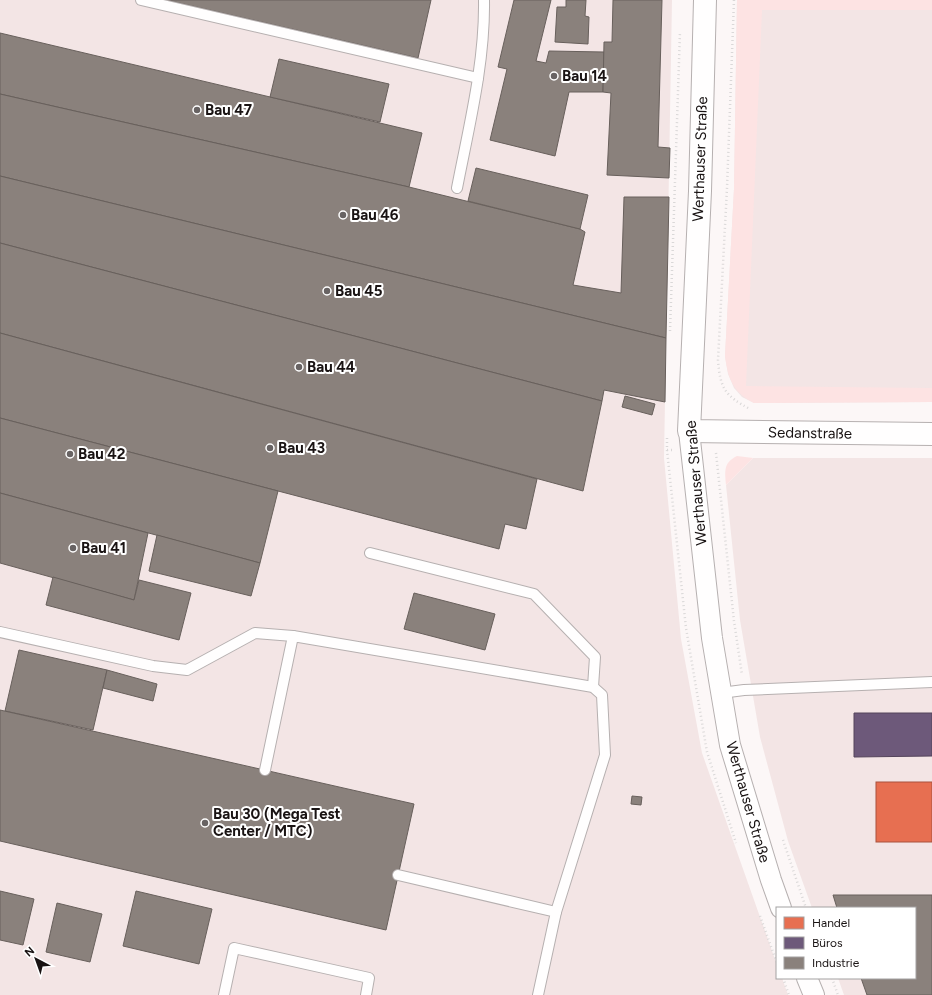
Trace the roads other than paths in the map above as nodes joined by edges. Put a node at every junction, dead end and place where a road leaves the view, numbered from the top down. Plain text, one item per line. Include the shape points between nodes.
1 (141, 0) edge
2 (484, 0) edge
3 (705, 0) edge
4 (478, 78) junction
5 (457, 188) dead end
6 (689, 431) junction
7 (932, 434) edge
8 (370, 554) dead end
9 (0, 632) edge
10 (293, 636) junction
11 (932, 682) edge
12 (593, 687) junction
13 (721, 693) junction
14 (265, 770) dead end
15 (398, 875) dead end
16 (781, 907) edge
17 (556, 912) junction
18 (807, 979) edge
19 (224, 995) edge
20 (366, 995) edge
21 (538, 995) edge
22 (814, 995) edge

1 - 4 lane
2 - 4 lane via 485,23
3 - 6 main road, Werthauser Straße via 700,191
4 - 5 lane
6 - 7 main road, Sedanstraße
6 - 13 street, Werthauser Straße via 712,638
8 - 12 lane via 534,594 595,657
9 - 10 lane via 153,666 187,670 255,633
10 - 12 lane
10 - 14 lane
11 - 13 lane
12 - 17 lane via 602,695 605,755
13 - 16 street, Werthauser Straße via 730,745
15 - 17 lane
17 - 21 lane
18 - 22 street
19 - 20 lane via 234,948 369,978

